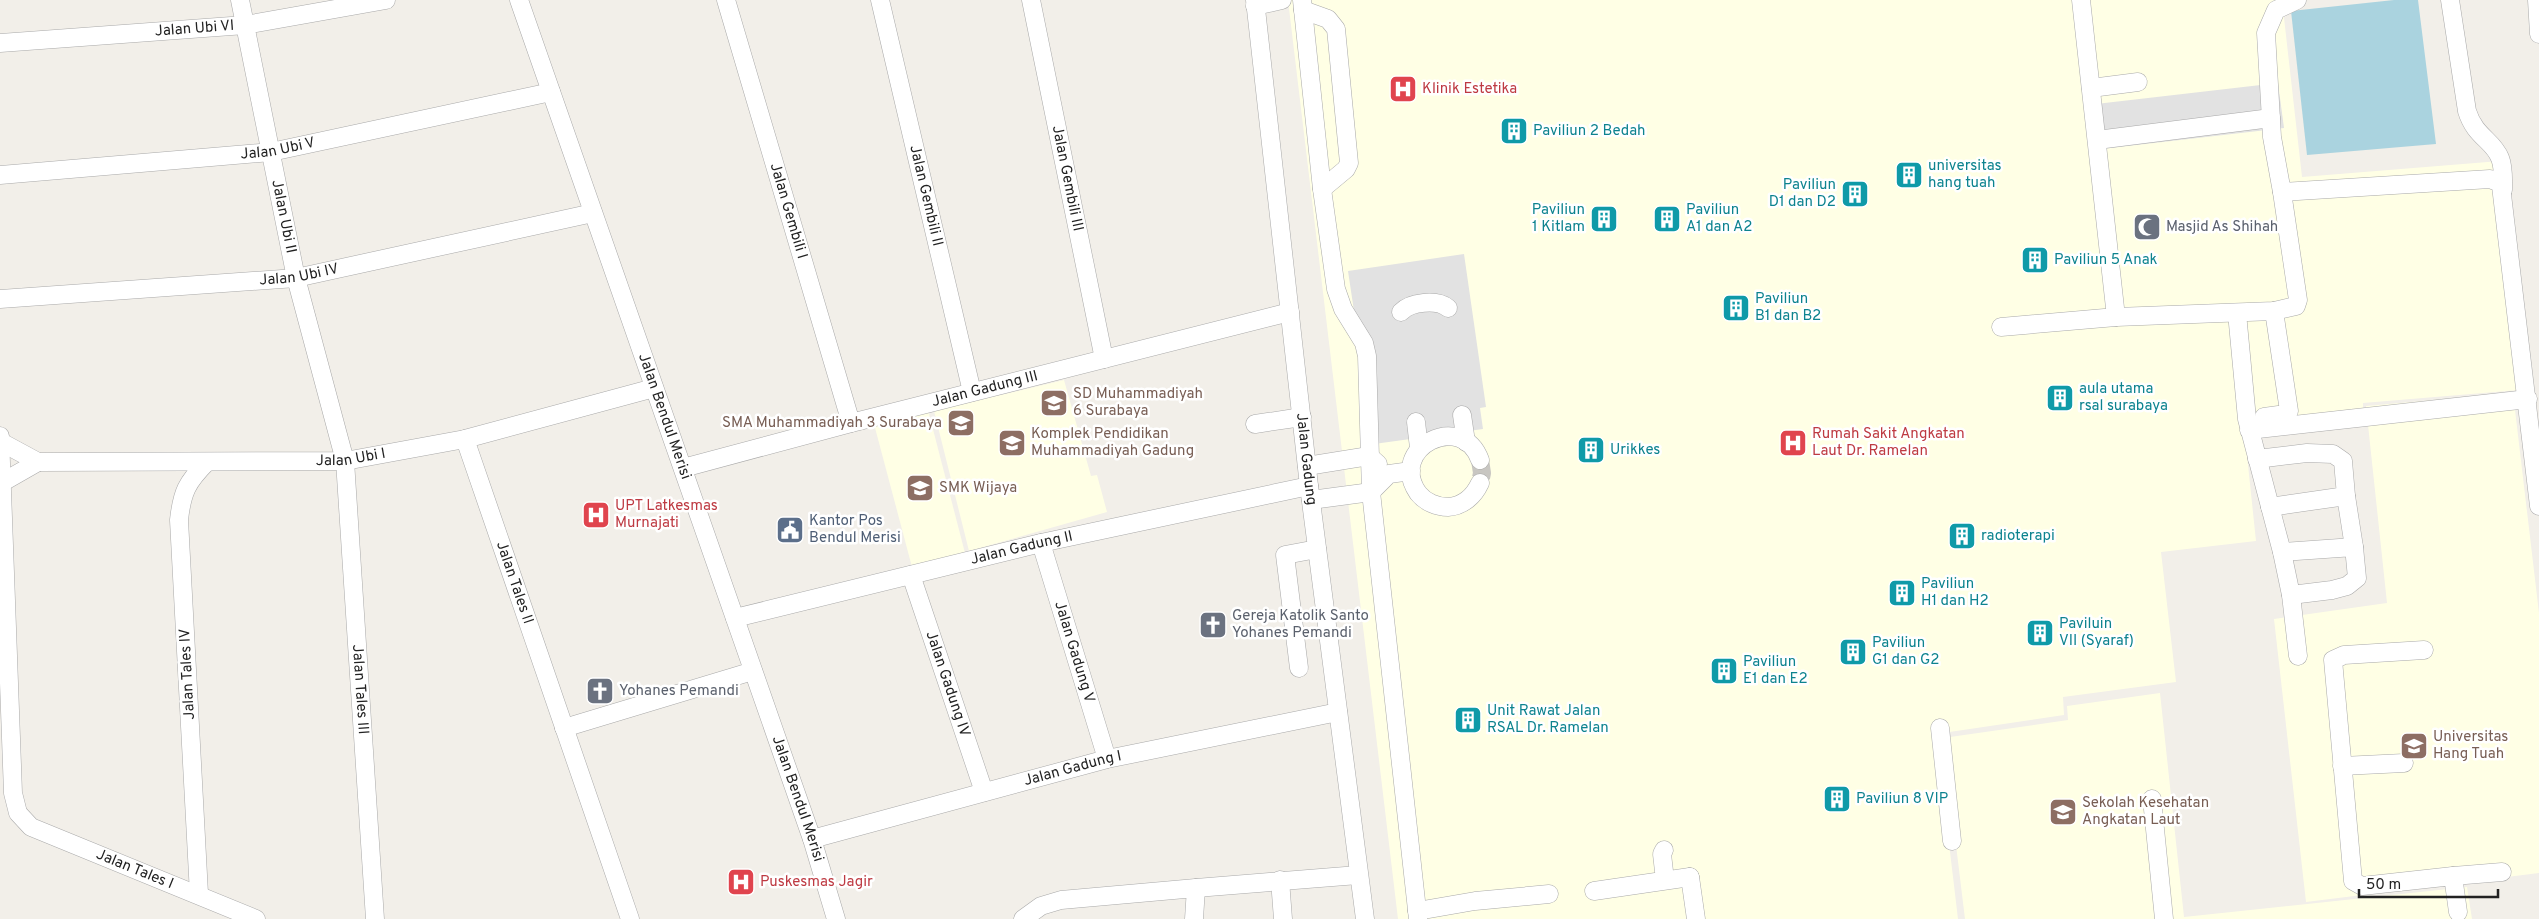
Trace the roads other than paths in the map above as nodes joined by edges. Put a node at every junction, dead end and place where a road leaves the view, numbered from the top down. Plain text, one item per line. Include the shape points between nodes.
1 (240, 0) edge
2 (386, 0) edge
3 (519, 0) edge
4 (726, 0) edge
5 (880, 0) edge
6 (1031, 0) edge
7 (1282, 0) edge
8 (2081, 0) edge
9 (2297, 0) edge
10 (2450, 0) edge
11 (2537, 0) edge
12 (1255, 3) edge
13 (1303, 5) edge
14 (245, 25) junction
15 (2539, 34) edge
16 (0, 43) edge
17 (2138, 82) dead end
18 (2091, 88) junction
19 (551, 92) junction
20 (2270, 118) junction
21 (2097, 140) junction
22 (271, 152) junction
23 (0, 175) edge
24 (1322, 189) junction
25 (2503, 190) junction
26 (2282, 192) junction
27 (593, 213) junction
28 (296, 278) junction
29 (0, 299) edge
30 (1448, 308) dead end
31 (2274, 311) junction
32 (1290, 312) junction
33 (1401, 312) dead end
34 (2237, 313) junction
35 (2116, 317) junction
36 (2001, 327) dead end
37 (1104, 359) junction
38 (654, 388) junction
39 (972, 392) junction
40 (2528, 399) junction
41 (1462, 415) dead end
42 (1302, 417) junction
43 (1416, 422) dead end
44 (851, 423) junction
45 (1255, 424) dead end
46 (2248, 424) junction
47 (0, 436) edge
48 (465, 439) junction
49 (1, 442) edge
50 (1466, 442) junction
51 (1419, 448) junction
52 (1369, 456) junction
53 (2257, 459) junction
54 (1480, 460) tunnel mouth
55 (345, 461) junction
56 (38, 462) junction
57 (207, 462) junction
58 (1307, 466) junction
59 (683, 468) junction
60 (1411, 471) junction
61 (1389, 474) junction
62 (1480, 483) tunnel mouth
63 (2, 486) edge
64 (1371, 492) junction
65 (1310, 493) junction
66 (2346, 496) junction
67 (2539, 506) edge
68 (2270, 507) junction
69 (1041, 543) junction
70 (2354, 547) junction
71 (1317, 549) junction
72 (2282, 552) junction
73 (911, 575) junction
74 (2291, 595) junction
75 (735, 618) junction
76 (2424, 650) dead end
77 (2298, 656) dead end
78 (1300, 668) dead end
79 (753, 671) junction
80 (1338, 712) junction
81 (564, 728) junction
82 (1940, 728) dead end
83 (1107, 759) junction
84 (2404, 763) dead end
85 (2342, 766) junction
86 (984, 792) junction
87 (2152, 799) dead end
88 (812, 839) junction
89 (1952, 841) dead end
90 (1664, 850) dead end
91 (2502, 872) dead end
92 (1358, 875) junction
93 (2453, 876) junction
94 (1280, 880) junction
95 (1665, 880) junction
96 (1196, 888) junction
97 (1594, 890) dead end
98 (199, 894) junction
99 (1549, 894) dead end
100 (2458, 912) dead end
101 (1418, 915) edge
102 (256, 919) edge
103 (375, 919) edge
104 (630, 919) edge
105 (836, 919) edge
106 (1023, 919) edge
107 (1194, 919) edge
108 (1283, 919) edge
109 (1365, 919) edge
110 (1696, 919) edge
111 (2164, 919) edge

1 - 14 street, Jalan Ubi II
2 - 14 street, Jalan Ubi VI
3 - 19 street, Jalan Bendul Merisi
4 - 44 street, Jalan Gembili I
5 - 39 street, Jalan Gembili II
6 - 37 street, Jalan Gembili III
7 - 12 street
8 - 18 street
9 - 20 street via 2276,10 2266,33
10 - 25 street via 2467,110 2474,128 2500,158
11 - 15 street
12 - 32 street, Jalan Gadung
13 - 24 street
13 - 24 street via 1328,19 1336,29 1349,163
14 - 16 street, Jalan Ubi VI
14 - 22 street, Jalan Ubi II
17 - 18 street
18 - 21 street
19 - 22 street, Jalan Ubi V
19 - 27 street, Jalan Bendul Merisi
20 - 21 street
20 - 26 street
21 - 35 street
22 - 23 street, Jalan Ubi V
22 - 28 street, Jalan Ubi II
24 - 52 street via 1337,295 1366,348
25 - 26 street via 2498,182 2490,179
25 - 40 street
26 - 31 street via 2298,300 2296,306
27 - 28 street, Jalan Ubi IV
27 - 38 street, Jalan Bendul Merisi
28 - 29 street, Jalan Ubi IV
28 - 55 street, Jalan Ubi II
30 - 33 street via 1437,302 1405,307
31 - 34 street
31 - 46 street via 2289,411
32 - 37 street, Jalan Gadung III
32 - 42 street, Jalan Gadung
34 - 35 street
34 - 46 street
35 - 36 street
37 - 39 street, Jalan Gadung III
38 - 48 street, Jalan Ubi I
38 - 59 street, Jalan Bendul Merisi
39 - 44 street, Jalan Gadung III
40 - 46 street
40 - 67 street
41 - 50 street
42 - 45 street
42 - 58 street, Jalan Gadung
43 - 51 street
44 - 59 street, Jalan Gadung III
46 - 53 street
47 - 49 street
48 - 55 street, Jalan Ubi I
48 - 81 street, Jalan Tales II
49 - 56 street, Jalan Ubi I
49 - 63 street
50 - 51 street via 1456,437 1436,437
50 - 54 street
51 - 60 street
52 - 58 street
52 - 61 street
52 - 64 street
53 - 66 street via 2307,453 2333,454 2343,461
53 - 68 street
55 - 57 street, Jalan Ubi I
55 - 103 street, Jalan Tales III
56 - 57 street, Jalan Ubi I
56 - 63 street, Jalan Ubi I
57 - 98 street, Jalan Tales IV via 189,480 181,500 179,520
58 - 65 street, Jalan Gadung
59 - 75 street, Jalan Bendul Merisi
60 - 61 street
60 - 62 street via 1415,488 1421,496 1440,507 1461,504 1470,498
61 - 64 street
63 - 98 street, Jalan Tales I via 13,794 18,813 31,826
64 - 65 street, Jalan Gadung II
64 - 101 street
65 - 69 street, Jalan Gadung II
65 - 71 street, Jalan Gadung
66 - 68 street
66 - 70 street
68 - 72 street
69 - 73 street, Jalan Gadung II
69 - 83 street, Jalan Gadung V
70 - 72 street
70 - 74 street via 2357,578 2347,586
71 - 78 street via 1285,555
71 - 80 street, Jalan Gadung
72 - 74 street
73 - 75 street, Jalan Gadung II
73 - 86 street, Jalan Gadung IV
74 - 77 street
75 - 79 street, Jalan Bendul Merisi
76 - 85 street via 2344,655 2333,660
79 - 81 street
79 - 88 street, Jalan Bendul Merisi
80 - 83 street, Jalan Gadung I
80 - 92 street, Jalan Gadung
81 - 104 street, Jalan Tales II
82 - 89 street
83 - 86 street, Jalan Gadung I
84 - 85 street
85 - 93 street via 2353,881 2362,886
86 - 88 street, Jalan Gadung I
87 - 111 street
88 - 105 street, Jalan Bendul Merisi
90 - 95 street
91 - 93 street
92 - 94 street
92 - 109 street, Jalan Gadung
93 - 100 street
94 - 96 street
94 - 108 street
95 - 97 street
95 - 110 street via 1690,877
96 - 106 street via 1061,900 1041,906
96 - 107 street
98 - 102 street, Jalan Tales I
99 - 101 street via 1476,901

